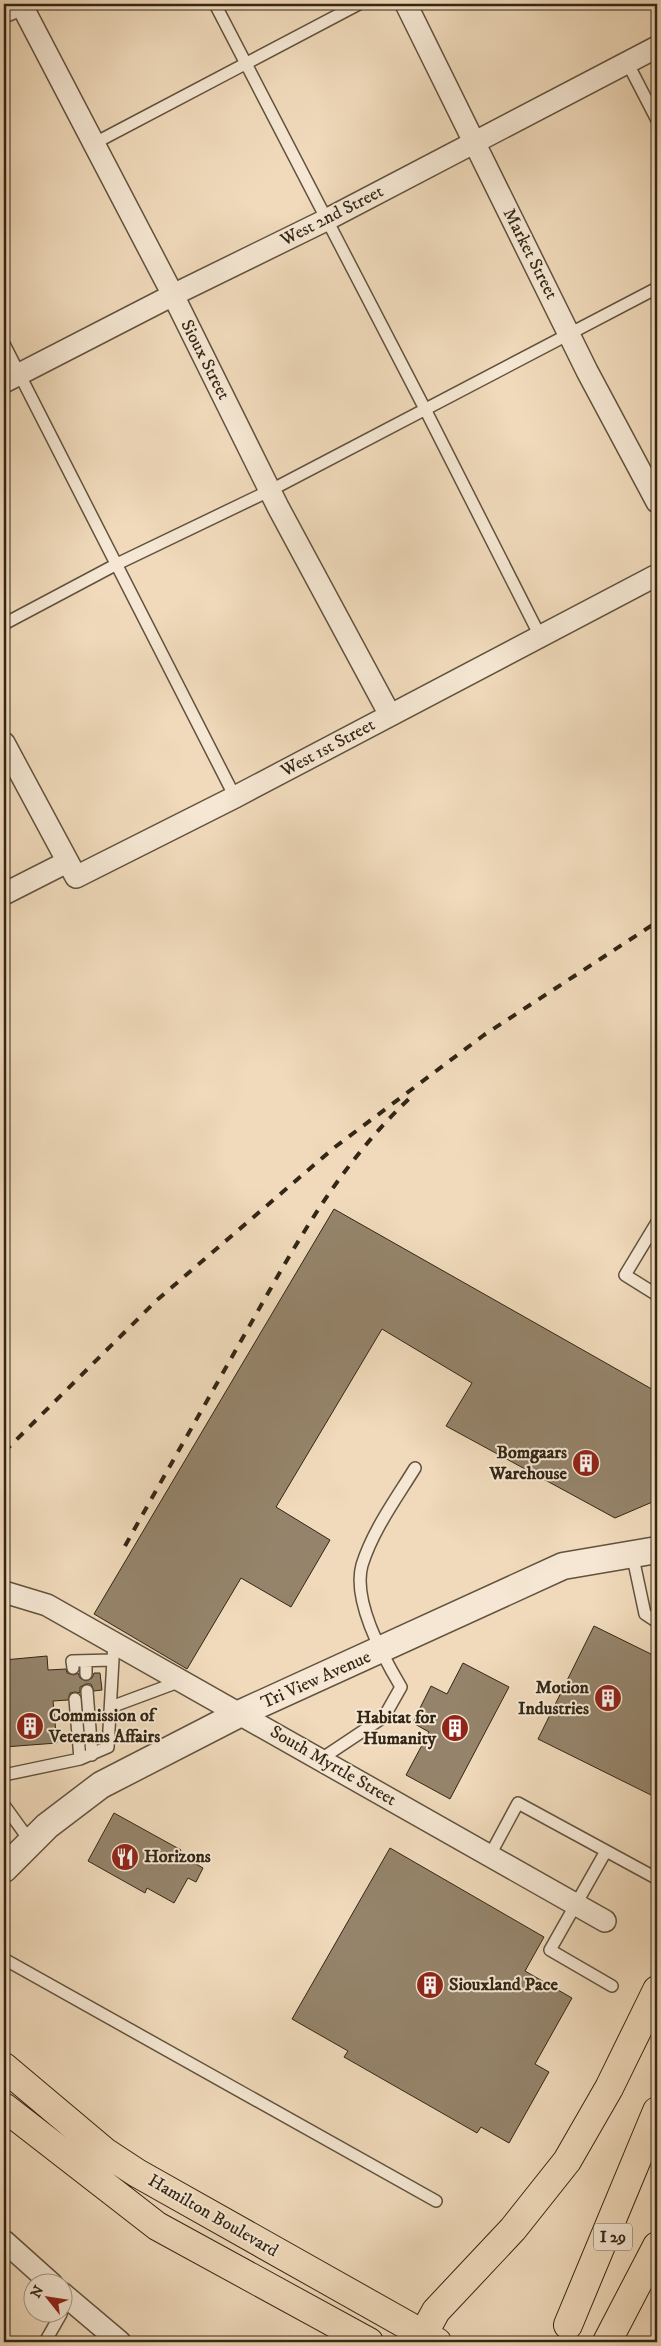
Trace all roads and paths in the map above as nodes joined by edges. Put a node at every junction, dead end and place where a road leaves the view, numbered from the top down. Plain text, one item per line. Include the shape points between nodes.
1 (16, 4) edge
2 (21, 4) edge
3 (215, 4) edge
4 (359, 4) edge
5 (406, 4) edge
6 (4, 9) edge
7 (657, 46) edge
8 (627, 62) junction
9 (247, 64) junction
10 (657, 120) edge
11 (474, 143) junction
12 (93, 144) junction
13 (326, 220) junction
14 (657, 288) edge
15 (173, 295) junction
16 (570, 333) junction
17 (4, 344) edge
18 (12, 378) edge
19 (425, 409) junction
20 (271, 490) junction
21 (657, 502) edge
22 (117, 564) junction
23 (657, 575) edge
24 (4, 624) edge
25 (540, 636) junction
26 (390, 715) junction
27 (4, 743) edge
28 (235, 797) junction
29 (67, 862) junction
30 (4, 894) edge
31 (657, 1222) edge
32 (657, 1295) edge
33 (414, 1468) dead end
34 (645, 1551) edge
35 (4, 1592) edge
36 (657, 1622) edge
37 (113, 1651) junction
38 (380, 1651) junction
39 (86, 1660) junction
40 (73, 1668) dead end
41 (86, 1674) dead end
42 (182, 1681) junction
43 (87, 1691) dead end
44 (75, 1699) dead end
45 (111, 1707) junction
46 (241, 1714) junction
47 (92, 1755) junction
48 (80, 1758) junction
49 (321, 1759) junction
50 (4, 1775) edge
51 (4, 1805) edge
52 (30, 1841) junction
53 (606, 1851) junction
54 (490, 1855) junction
55 (4, 1869) edge
56 (657, 1870) edge
57 (575, 1904) junction
58 (605, 1921) dead end
59 (4, 1959) edge
60 (612, 1986) dead end
61 (657, 1990) edge
62 (4, 2068) edge
63 (4, 2107) edge
64 (657, 2111) edge
65 (657, 2149) edge
66 (436, 2201) dead end
67 (4, 2241) edge
68 (657, 2246) edge
69 (473, 2272) junction
70 (41, 2274) edge
71 (367, 2304) junction
72 (72, 2309) edge
73 (53, 2324) edge
74 (564, 2334) edge
75 (426, 2340) edge
76 (44, 2342) edge
77 (120, 2342) edge
78 (369, 2342) edge
79 (608, 2342) edge

1 - 6 street
2 - 12 street, Sioux Street
3 - 9 lane
4 - 9 lane
5 - 11 street, Market Street
7 - 8 street, West 2nd Street
8 - 10 lane
8 - 11 street, West 2nd Street
9 - 12 lane
9 - 13 lane
11 - 13 street, West 2nd Street
11 - 16 street, Market Street
12 - 15 street, Sioux Street
13 - 15 street, West 2nd Street
13 - 19 lane
14 - 16 lane
15 - 18 street, West 2nd Street
15 - 20 street, Sioux Street
16 - 19 lane
16 - 21 street, Market Street
17 - 18 lane
18 - 22 lane
19 - 20 lane
19 - 25 lane
20 - 22 lane
20 - 26 street, Sioux Street
22 - 24 lane
22 - 28 lane
23 - 25 street, West 1st Street
25 - 26 street, West 1st Street
26 - 28 street, West 1st Street
27 - 29 street
28 - 29 street, West 1st Street via 76,877
29 - 30 street
31 - 32 lane via 624,1275
33 - 38 lane via 376,1533 362,1567 362,1599
34 - 36 lane via 645,1614
34 - 38 street, Tri View Avenue via 563,1566
35 - 37 street, South Myrtle Street via 47,1605
37 - 39 lane
37 - 42 street, South Myrtle Street
37 - 45 lane
38 - 46 street, Tri View Avenue
38 - 49 lane via 401,1687 384,1718
39 - 40 lane via 72,1661
39 - 41 lane
42 - 45 lane
42 - 46 street, South Myrtle Street
43 - 47 lane
44 - 48 lane
45 - 47 lane via 108,1747
46 - 49 street, South Myrtle Street
46 - 52 street, Tri View Avenue via 101,1785
47 - 48 lane
48 - 50 lane
49 - 54 street, South Myrtle Street
51 - 52 lane
52 - 55 street, Tri View Avenue
53 - 54 lane via 518,1803
53 - 56 lane via 654,1877
53 - 57 lane
54 - 57 street, South Myrtle Street
57 - 58 street, South Myrtle Street
57 - 60 lane via 550,1950
59 - 66 lane
61 - 69 main road via 609,2088 567,2161 513,2229
62 - 71 main road, Hamilton Boulevard via 104,2152
63 - 78 main road, Hamilton Boulevard via 157,2226
64 - 74 main road
65 - 74 main road, I 29
67 - 70 street
68 - 79 main road, I 29
69 - 71 main road via 435,2302 400,2310
69 - 75 main road via 436,2311
71 - 75 main road, Hamilton Boulevard
72 - 77 street
73 - 76 lane

